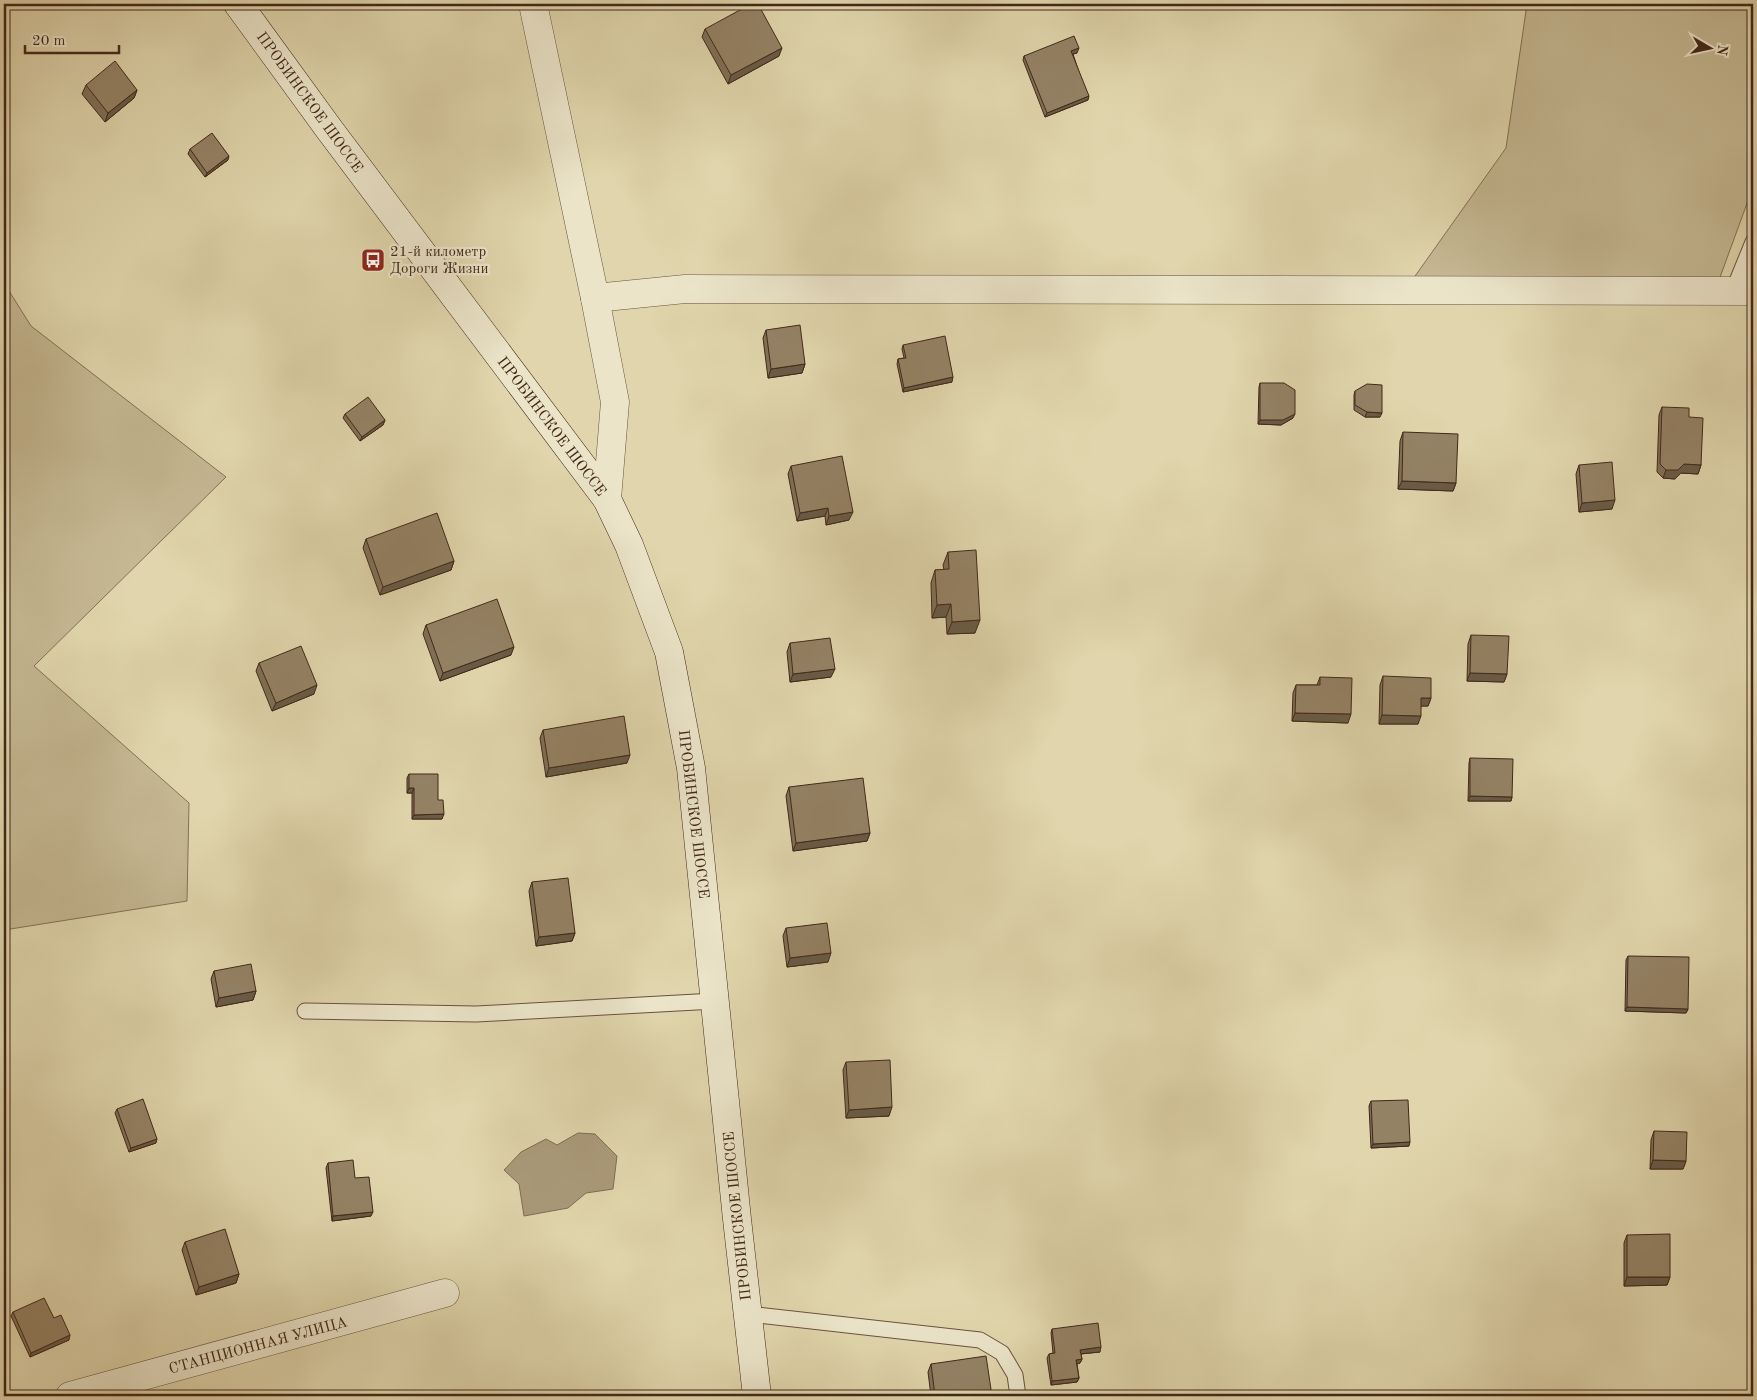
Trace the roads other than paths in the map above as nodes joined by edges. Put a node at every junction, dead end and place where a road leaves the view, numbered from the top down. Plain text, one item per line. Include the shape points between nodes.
1 (238, 4) edge
2 (532, 4) edge
3 (1753, 242) edge
4 (1743, 291) edge
5 (595, 298) junction
6 (607, 499) junction
7 (715, 1001) junction
8 (305, 1011) dead end
9 (445, 1293) dead end
10 (748, 1314) junction
11 (70, 1396) edge
12 (757, 1396) edge
13 (1018, 1396) edge

1 - 6 street, ПРОБИНСКОЕ ШОССЕ
2 - 5 street
3 - 4 lane
4 - 5 street via 685,289
5 - 6 street via 614,402
6 - 7 street, ПРОБИНСКОЕ ШОССЕ via 629,546 669,652 691,768
7 - 8 lane via 476,1014
7 - 10 street, ПРОБИНСКОЕ ШОССЕ
9 - 11 street, СТАНЦИОННАЯ УЛИЦА
10 - 12 street, ПРОБИНСКОЕ ШОССЕ
10 - 13 lane via 980,1340 1002,1353 1015,1375

